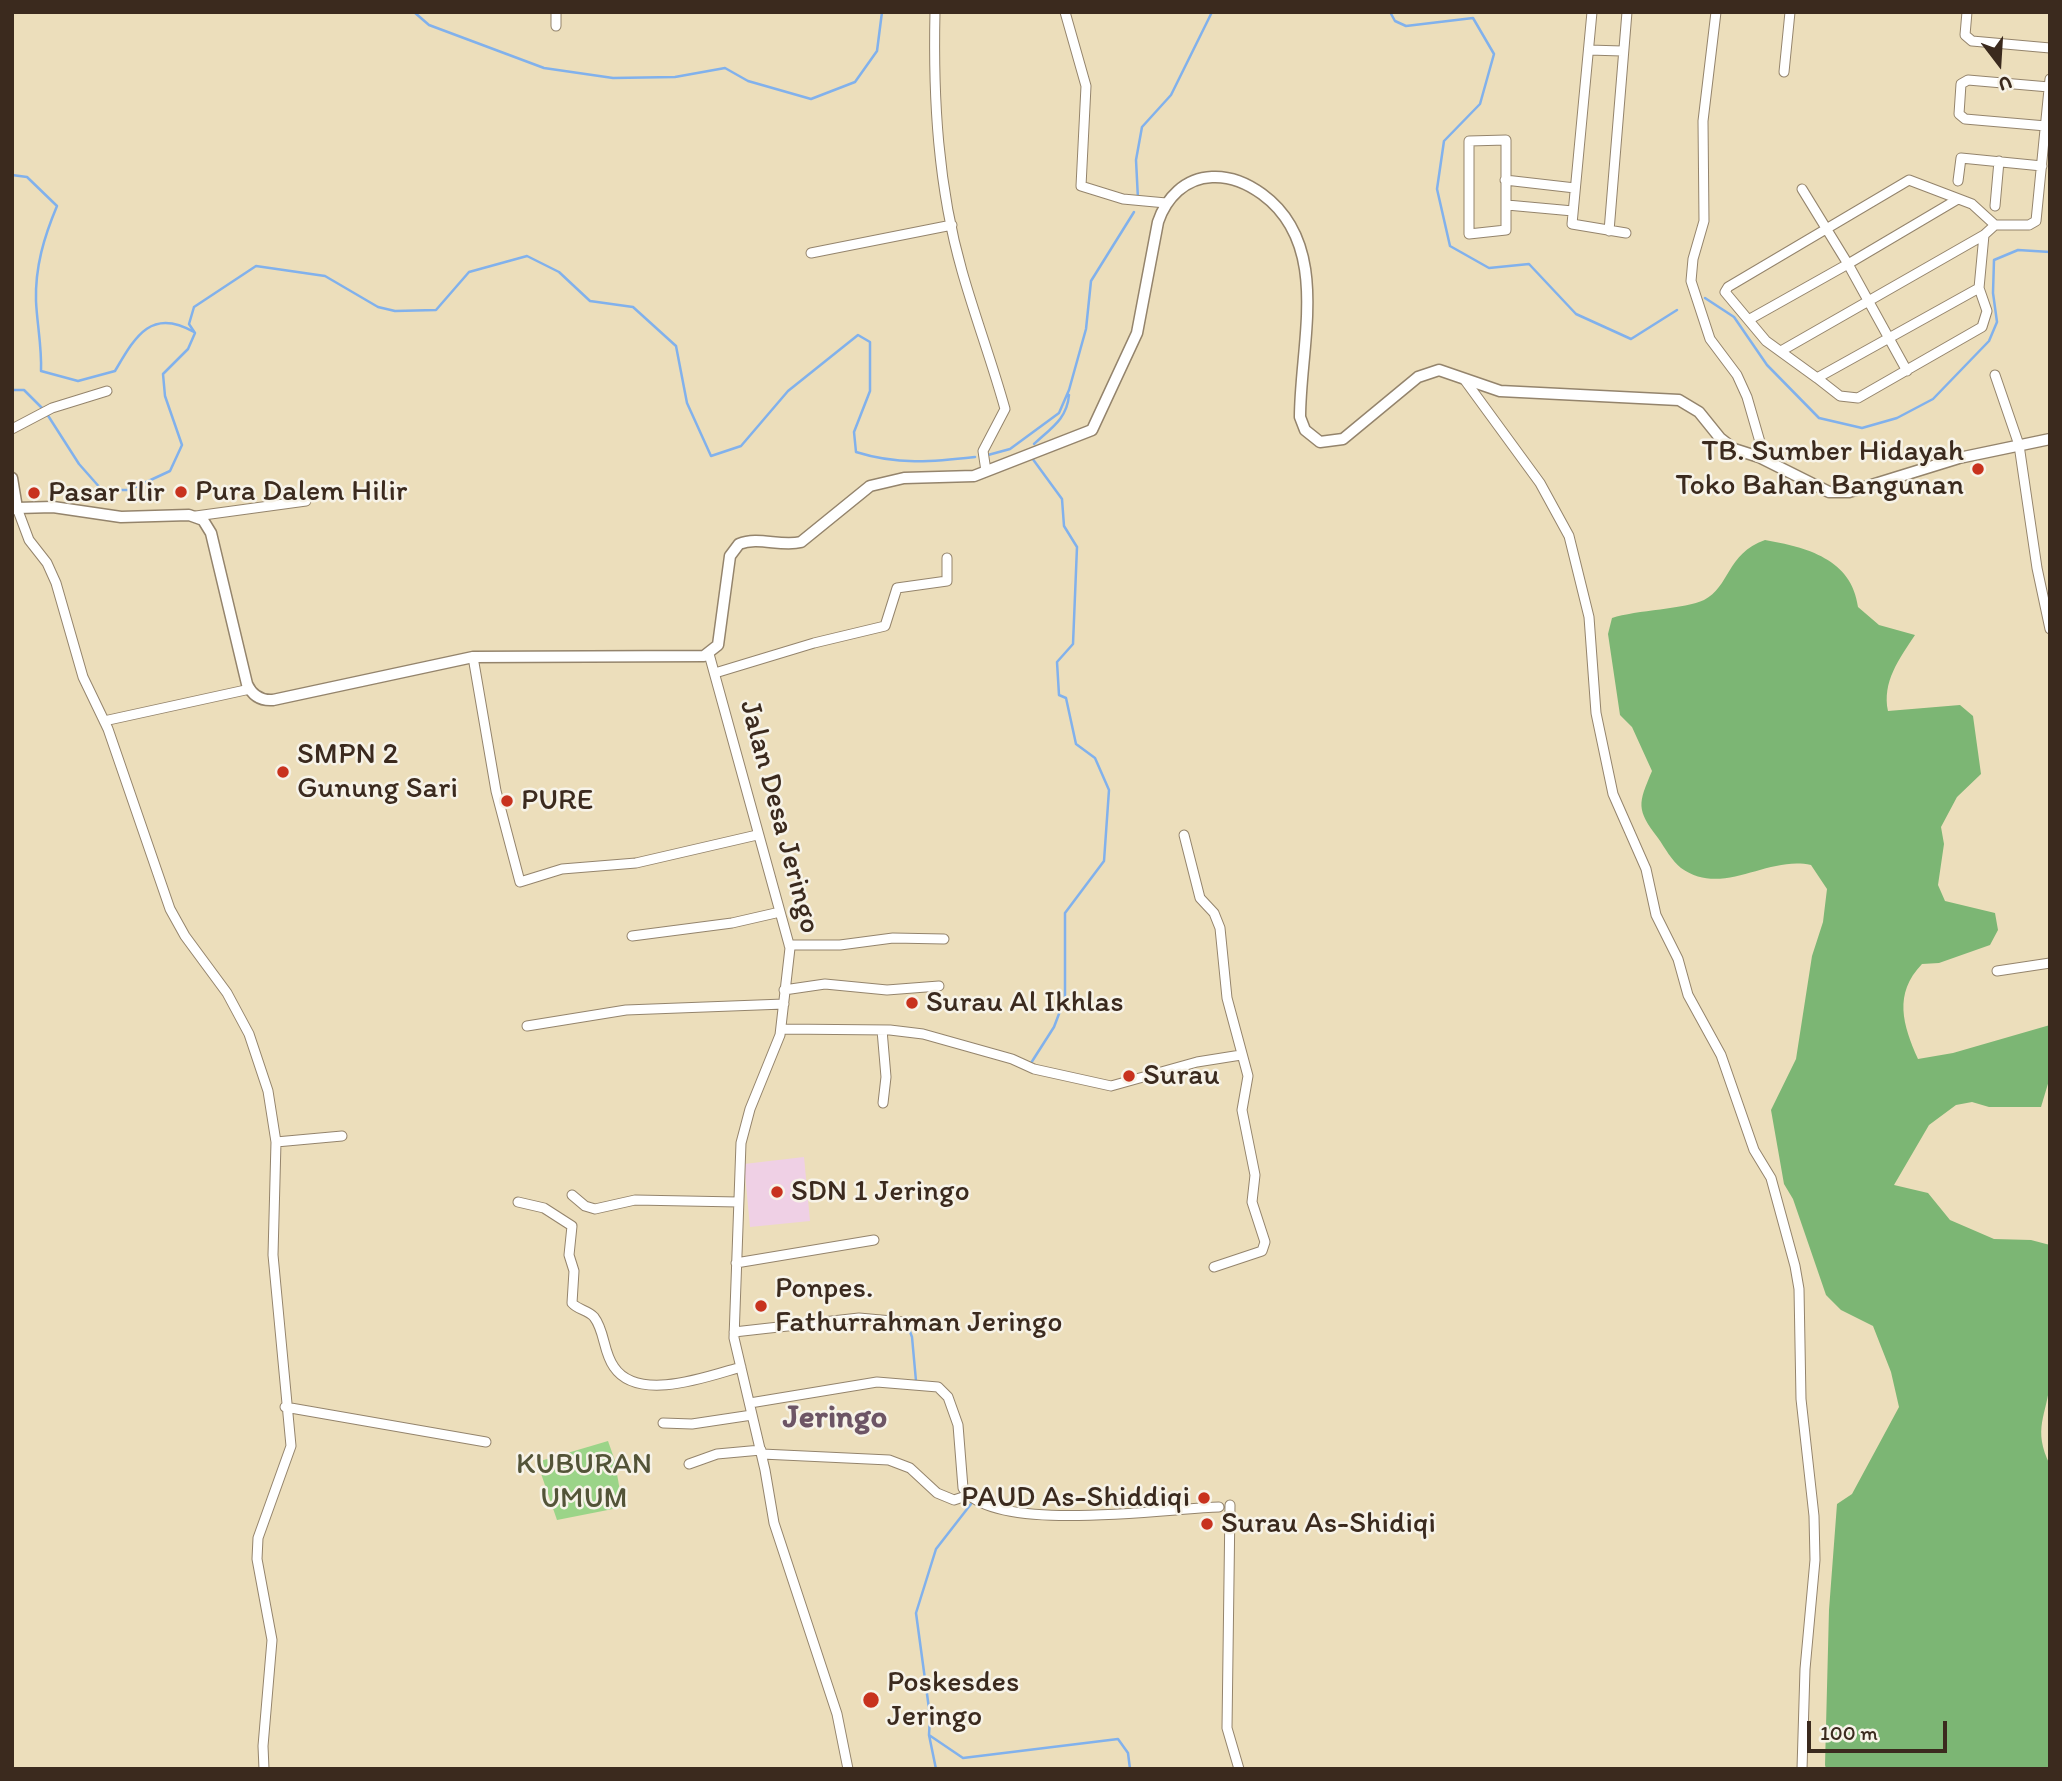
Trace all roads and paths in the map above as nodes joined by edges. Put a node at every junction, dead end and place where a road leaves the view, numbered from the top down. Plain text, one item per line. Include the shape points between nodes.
1 (556, 12) edge
2 (935, 12) edge
3 (1065, 12) edge
4 (1592, 12) edge
5 (1627, 12) edge
6 (1716, 12) edge
7 (1790, 12) edge
8 (1967, 12) edge
9 (556, 26) dead end
10 (2050, 48) edge
11 (1589, 50) junction
12 (1622, 51) junction
13 (1784, 72) dead end
14 (2050, 79) edge
15 (2049, 87) edge
16 (2046, 126) junction
17 (1999, 161) junction
18 (2044, 170) edge
19 (1505, 180) junction
20 (1958, 181) dead end
21 (1575, 188) junction
22 (1802, 189) dead end
23 (1958, 199) junction
24 (1166, 203) junction
25 (1507, 205) junction
26 (1995, 206) dead end
27 (1573, 211) junction
28 (2038, 215) junction
29 (2050, 216) edge
30 (952, 225) junction
31 (1995, 225) junction
32 (1826, 230) junction
33 (1609, 231) junction
34 (1626, 233) dead end
35 (1984, 235) junction
36 (811, 253) dead end
37 (1848, 264) junction
38 (1979, 288) junction
39 (1869, 302) junction
40 (1751, 319) junction
41 (1888, 338) junction
42 (1781, 351) junction
43 (1907, 371) junction
44 (1995, 375) dead end
45 (1817, 378) junction
46 (1464, 379) junction
47 (107, 391) dead end
48 (12, 429) edge
49 (2050, 439) edge
50 (2019, 445) junction
51 (1759, 457) junction
52 (986, 471) junction
53 (12, 478) edge
54 (306, 501) dead end
55 (15, 506) edge
56 (197, 516) junction
57 (947, 558) dead end
58 (2048, 608) edge
59 (2050, 629) edge
60 (709, 654) junction
61 (472, 657) junction
62 (715, 673) junction
63 (250, 689) junction
64 (104, 721) junction
65 (757, 835) junction
66 (1184, 835) dead end
67 (780, 912) junction
68 (632, 936) dead end
69 (944, 939) dead end
70 (789, 945) junction
71 (2050, 963) edge
72 (1997, 971) dead end
73 (939, 986) dead end
74 (784, 990) junction
75 (784, 1004) junction
76 (527, 1026) dead end
77 (781, 1029) junction
78 (882, 1030) junction
79 (1241, 1055) junction
80 (883, 1103) dead end
81 (342, 1136) dead end
82 (276, 1142) junction
83 (572, 1195) dead end
84 (518, 1202) dead end
85 (738, 1202) junction
86 (874, 1240) dead end
87 (736, 1263) junction
88 (1214, 1267) dead end
89 (903, 1322) dead end
90 (734, 1332) junction
91 (741, 1367) junction
92 (750, 1403) junction
93 (285, 1407) junction
94 (752, 1415) junction
95 (663, 1423) dead end
96 (486, 1442) dead end
97 (761, 1452) junction
98 (689, 1464) dead end
99 (969, 1496) junction
100 (1230, 1505) dead end
101 (1219, 1507) dead end
102 (264, 1769) edge
103 (848, 1769) edge
104 (1240, 1769) edge
105 (1801, 1769) edge

1 - 9 street
2 - 30 street via 935,127
3 - 24 street via 1086,86 1081,186 1123,199
4 - 11 street
5 - 12 street
6 - 51 street via 1702,142 1704,221 1691,281 1710,339 1747,397 1760,442
7 - 13 street
8 - 10 street via 1965,35 1972,41
11 - 12 street
11 - 21 street
12 - 33 street
14 - 15 street
15 - 16 street
15 - 16 street via 1968,79 1961,85 1959,114 1965,119
16 - 18 street
17 - 18 street
17 - 20 street via 1958,157
17 - 26 street
18 - 28 street
19 - 21 street
19 - 25 street
19 - 25 street via 1506,140 1469,141 1469,234 1506,230
21 - 27 street
22 - 32 street
23 - 31 street via 1972,204
23 - 32 street via 1909,180
23 - 37 street
24 - 46 street via 1192,182 1230,178 1265,196 1292,228 1306,267 1300,417 1311,437 1325,443 1343,439 1429,371 1445,370
24 - 52 street via 1158,222 1137,333 1095,426 1083,436
25 - 27 street
27 - 33 street via 1572,224
28 - 29 street
28 - 31 street via 2029,225
30 - 36 street
30 - 52 street via 961,270 1005,409 983,451
31 - 35 street
32 - 37 street
32 - 40 street via 1725,289 1725,295
33 - 34 street
35 - 38 street
35 - 39 street
37 - 39 street
37 - 40 street
38 - 41 street
38 - 43 street via 1987,311 1984,325
39 - 41 street
39 - 42 street
40 - 42 street via 1766,341
41 - 43 street
41 - 45 street
42 - 45 street
43 - 45 street via 1850,399
44 - 50 street
46 - 51 street via 1500,391 1671,398 1699,412 1734,449
46 - 105 street via 1539,483 1569,536 1590,617 1596,713 1613,794 1646,869 1656,915 1678,959 1688,995 1721,1055 1754,1150 1771,1178 1795,1266 1815,1560
47 - 48 street via 52,408
49 - 50 street
50 - 51 street via 1838,493 1819,489
50 - 58 street
52 - 60 street via 965,477 888,480 861,491 801,542 739,544 730,556 719,642
53 - 55 street
54 - 56 street
55 - 56 street via 121,517
55 - 64 street via 29,540 51,572 83,677
56 - 63 street via 210,529
57 - 62 street via 947,581 897,588 886,626
58 - 59 street
60 - 61 street
60 - 62 street, Jalan Desa Jeringo
61 - 63 street via 273,700 258,698
61 - 65 street via 496,791 520,881 562,869 636,863
62 - 65 street, Jalan Desa Jeringo
63 - 64 street
64 - 82 street via 170,909 231,999 255,1048
65 - 67 street, Jalan Desa Jeringo
66 - 79 street via 1200,898 1214,912 1220,928 1223,975
67 - 68 street
67 - 70 street, Jalan Desa Jeringo
69 - 70 street
70 - 74 street, Jalan Desa Jeringo
71 - 72 street
73 - 74 street via 887,990 825,984
74 - 75 street, Jalan Desa Jeringo
75 - 76 street via 626,1010
75 - 77 street, Jalan Desa Jeringo
77 - 78 street
77 - 85 street, Jalan Desa Jeringo via 743,1131
78 - 79 street via 940,1037 1034,1069 1111,1086
78 - 80 street
79 - 88 street via 1248,1076 1242,1110 1255,1175 1252,1202 1265,1242 1262,1251
81 - 82 street
82 - 93 street via 273,1255
83 - 85 street via 596,1209 635,1200
84 - 91 street via 544,1208 572,1226 572,1303 594,1318 608,1358 621,1375 669,1386
85 - 87 street, Jalan Desa Jeringo
86 - 87 street
87 - 90 street, Jalan Desa Jeringo
89 - 90 street via 859,1318
90 - 91 street, Jalan Desa Jeringo
91 - 92 street, Jalan Desa Jeringo
92 - 94 street, Jalan Desa Jeringo
92 - 99 street via 877,1382 938,1387 948,1397 958,1424 961,1481
93 - 96 street
93 - 102 street via 291,1446 257,1549 272,1640
94 - 95 street via 692,1424
94 - 97 street, Jalan Desa Jeringo
97 - 98 street via 717,1454
97 - 99 street via 889,1460 910,1468 937,1493 954,1500
97 - 103 street, Jalan Desa Jeringo via 774,1523 837,1714
99 - 101 street via 998,1507 1061,1517
100 - 104 street via 1227,1728

